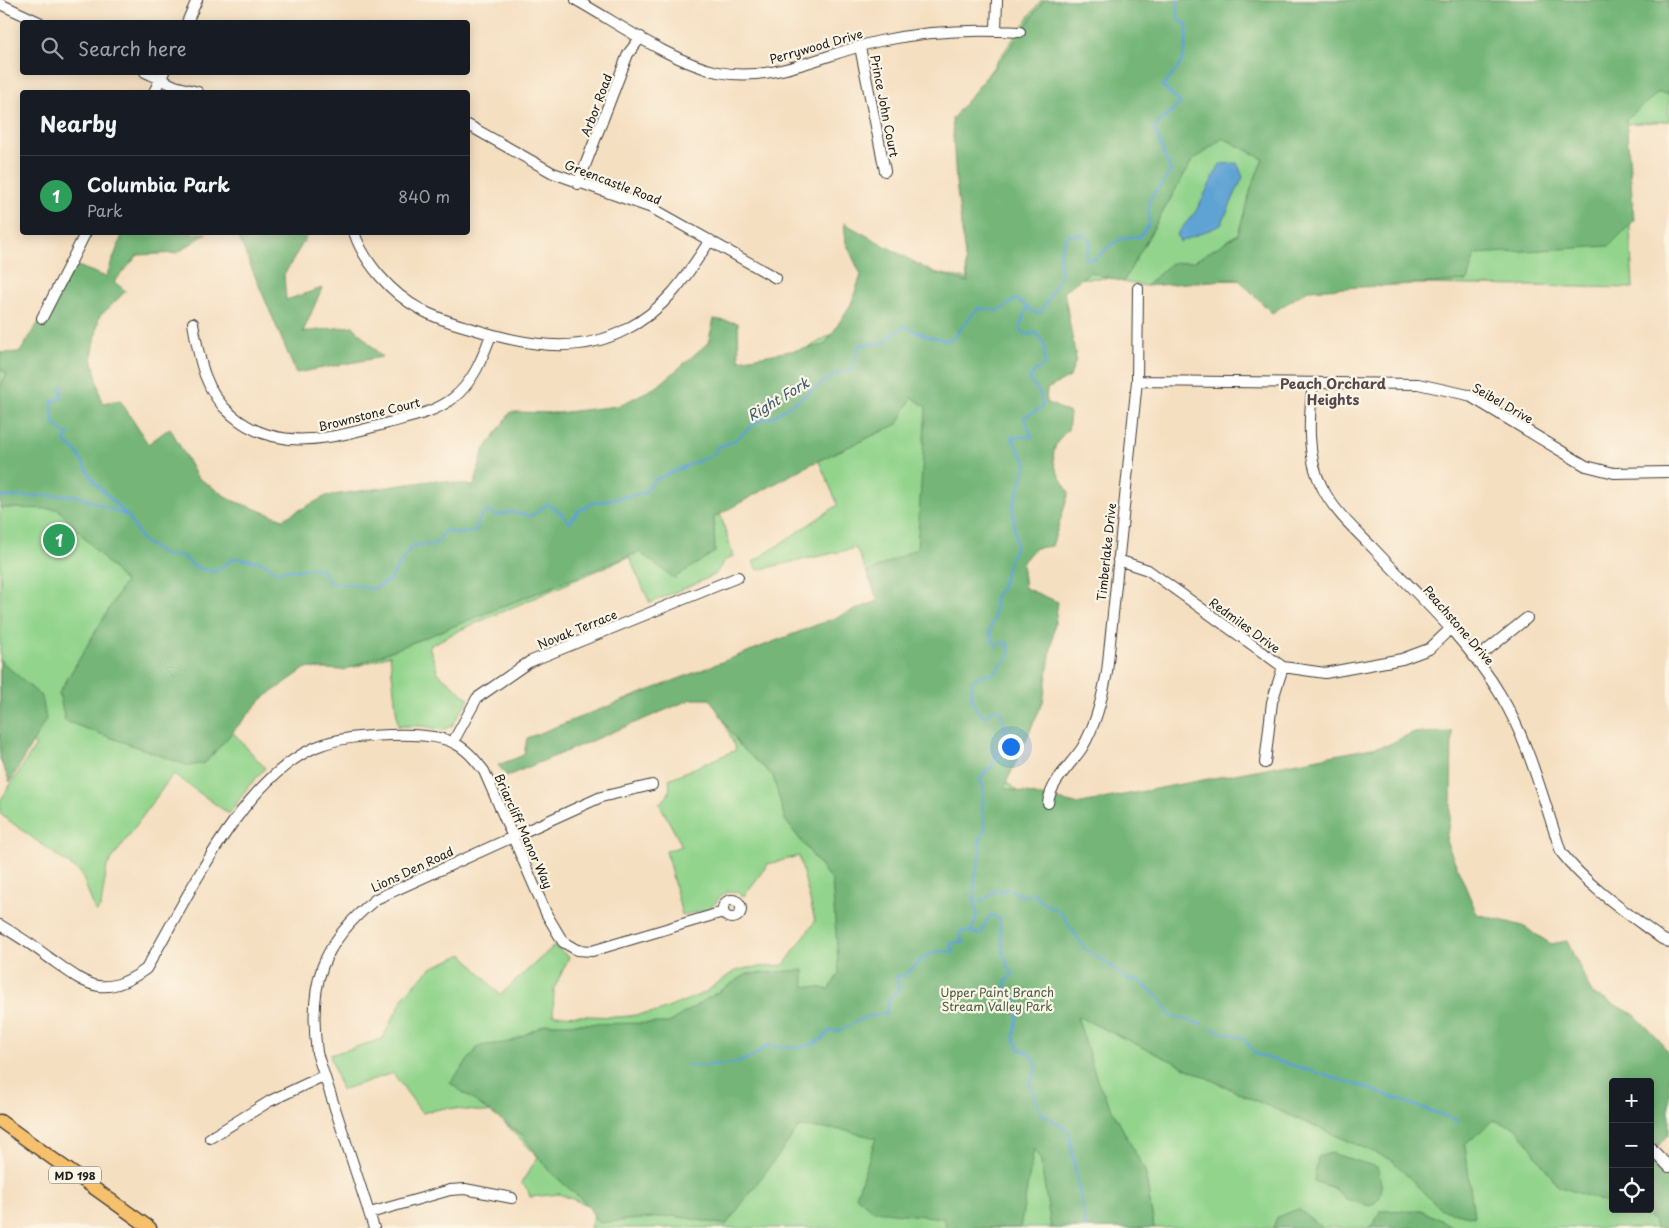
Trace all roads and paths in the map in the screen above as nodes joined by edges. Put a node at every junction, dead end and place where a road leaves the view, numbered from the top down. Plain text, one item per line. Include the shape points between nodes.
1 (197, 0) edge
2 (576, 0) edge
3 (996, 0) edge
4 (0, 4) edge
5 (35, 20) edge
6 (188, 20) edge
7 (996, 30) junction
8 (1020, 32) dead end
9 (641, 37) junction
10 (860, 47) junction
11 (162, 76) edge
12 (155, 90) edge
13 (194, 90) edge
14 (470, 126) edge
15 (885, 171) dead end
16 (578, 184) junction
17 (84, 235) edge
18 (356, 235) edge
19 (710, 240) junction
20 (776, 278) dead end
21 (1138, 288) dead end
22 (42, 318) dead end
23 (193, 323) dead end
24 (491, 335) junction
25 (1136, 381) junction
26 (1313, 383) junction
27 (1669, 472) edge
28 (1118, 560) junction
29 (738, 577) dead end
30 (1528, 618) dead end
31 (1449, 630) junction
32 (1476, 659) junction
33 (1283, 667) junction
34 (453, 742) junction
35 (1265, 764) dead end
36 (652, 785) dead end
37 (1048, 803) dead end
38 (514, 836) junction
39 (723, 912) dead end
40 (0, 925) edge
41 (1669, 942) edge
42 (324, 1076) junction
43 (0, 1121) edge
44 (210, 1138) dead end
45 (1654, 1151) edge
46 (1669, 1167) edge
47 (512, 1198) dead end
48 (370, 1213) junction
49 (150, 1228) edge
50 (374, 1228) edge

1 - 6 street
2 - 9 street, Perrywood Drive
3 - 7 street
4 - 5 street
7 - 8 street, Perrywood Drive
7 - 10 street, Perrywood Drive via 920,33
9 - 10 street, Perrywood Drive via 679,58 717,72 737,75 774,72
9 - 16 street, Arbor Road via 628,54
10 - 15 street, Prince John Court
11 - 12 street
11 - 13 street
14 - 16 street, Greencastle Road
16 - 19 street, Greencastle Road via 652,208
17 - 22 street
18 - 24 street via 366,256 401,297 420,310
19 - 20 street, Greencastle Road
19 - 24 street via 676,292 651,314 625,330 577,345 519,343
21 - 25 street, Timberlake Drive
23 - 24 street, Brownstone Court via 200,367 210,388 230,415 248,427 277,438 312,440 428,412 452,399 474,376
25 - 26 street, Seibel Drive
25 - 28 street, Timberlake Drive
26 - 27 street, Seibel Drive via 1418,384 1453,390 1490,406 1586,466 1614,473
26 - 31 street, Peachstone Drive via 1310,403 1312,452 1322,487 1358,533
28 - 33 street, Redmiles Drive via 1148,570
28 - 37 street, Timberlake Drive via 1107,672 1097,715 1083,747 1050,791
29 - 34 street, Novak Terrace via 530,662 477,698
30 - 32 street
31 - 32 street, Peachstone Drive
31 - 33 street, Redmiles Drive via 1429,648 1402,659 1325,673
32 - 41 street, Peachstone Drive via 1518,728 1561,852 1594,887
33 - 35 street via 1272,702
34 - 38 street, Briarcliff Manor Way via 471,755 484,771
34 - 40 street, Briarcliff Manor Way via 408,734 372,736 337,740 299,756 272,776 246,806 189,892 146,969 120,985 85,983
36 - 38 street, Lions Den Road via 601,797
38 - 39 street, Briarcliff Manor Way via 547,915 563,942 577,950 592,951
38 - 42 street, Lions Den Road via 376,898 344,928 325,957 315,1003 316,1053
42 - 44 street via 270,1101
42 - 48 street, Lions Den Road
43 - 49 main road, MD 198
45 - 46 street
47 - 48 street via 464,1189 450,1190
48 - 50 street, Lions Den Road

